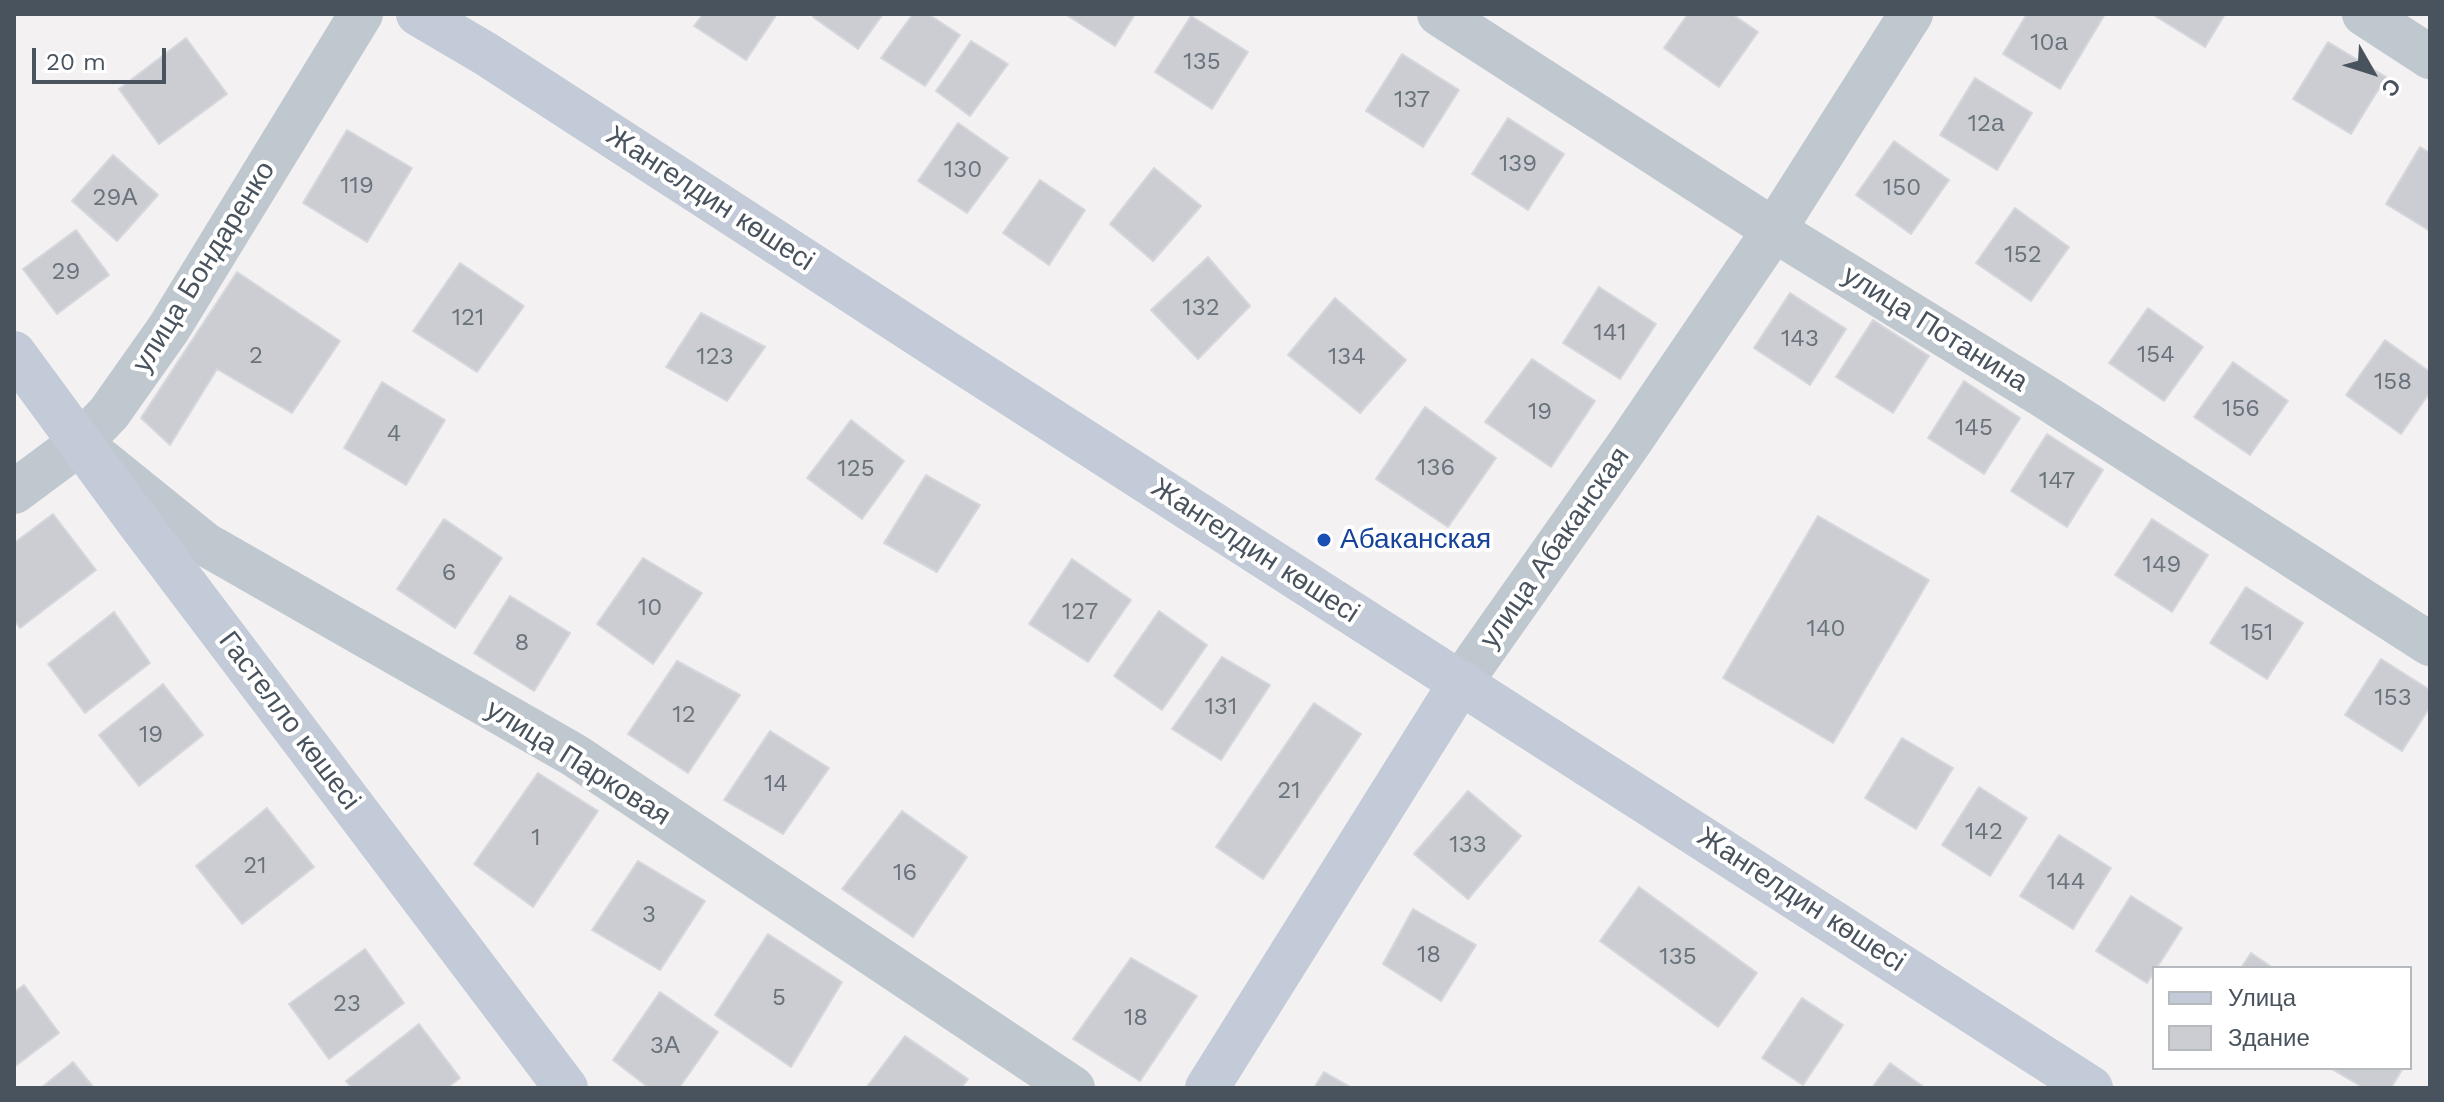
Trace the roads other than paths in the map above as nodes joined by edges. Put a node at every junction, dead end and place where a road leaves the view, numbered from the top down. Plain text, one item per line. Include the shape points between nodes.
1 (361, 14) edge
2 (418, 14) edge
3 (1439, 14) edge
4 (1911, 14) edge
5 (2364, 14) edge
6 (2430, 57) edge
7 (1774, 230) junction
8 (14, 353) edge
9 (80, 443) junction
10 (14, 492) edge
11 (2430, 644) edge
12 (1461, 682) junction
13 (566, 1088) edge
14 (1073, 1088) edge
15 (1207, 1088) edge
16 (2091, 1088) edge

1 - 9 street, улица Бондаренко via 169,328 109,413
2 - 12 main road, Жангелдин көшесі
3 - 7 street, улица Потанина
4 - 7 street, улица Абаканская
5 - 6 street
7 - 11 street, улица Потанина
7 - 12 street, улица Абаканская
8 - 9 main road, Гастелло көшесі
9 - 10 street, улица Бондаренко
9 - 13 main road, Гастелло көшесі
9 - 14 street, улица Парковая via 205,544 574,755
12 - 15 main road, улица Абаканская
12 - 16 main road, Жангелдин көшесі

